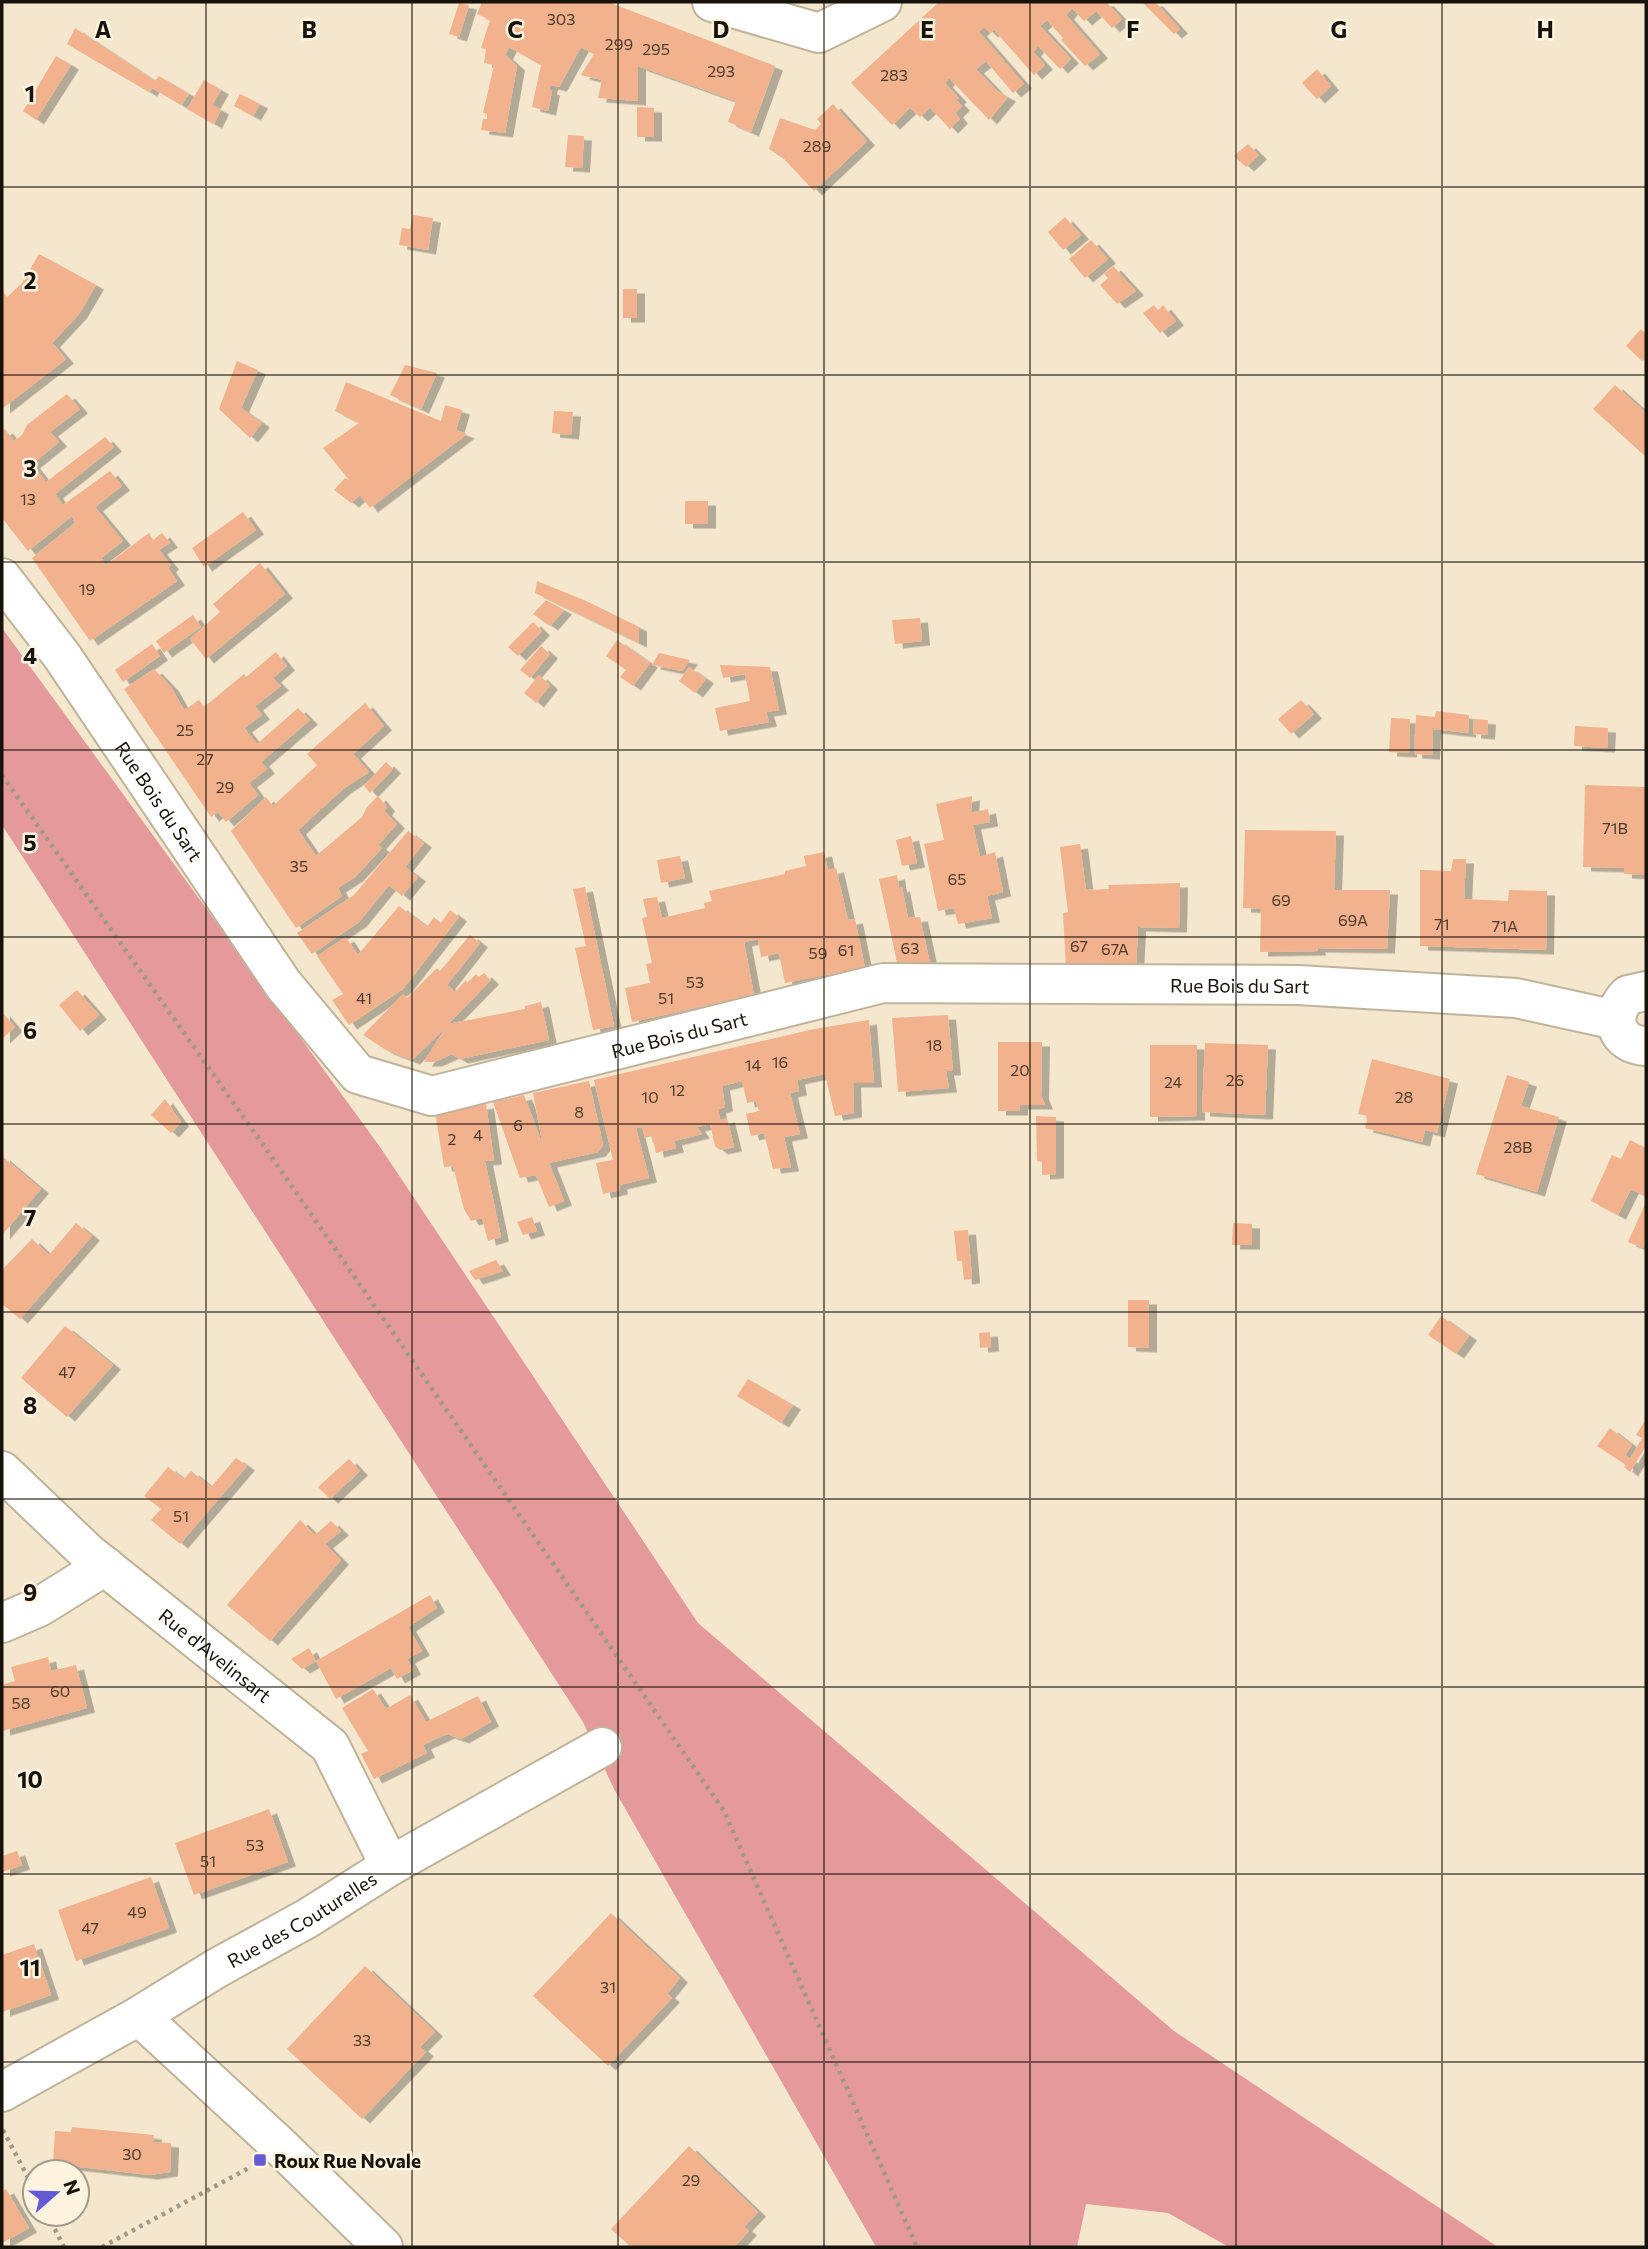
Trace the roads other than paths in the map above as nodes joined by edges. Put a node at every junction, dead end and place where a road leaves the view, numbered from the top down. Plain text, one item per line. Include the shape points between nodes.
1 (712, 2) edge
2 (882, 2) edge
3 (2, 578) edge
4 (1646, 991) edge
5 (1616, 1020) junction
6 (1646, 1045) edge
7 (2, 1471) edge
8 (106, 1566) junction
9 (2, 1623) edge
10 (602, 1747) dead end
11 (390, 1866) junction
12 (139, 2016) junction
13 (2, 2092) edge
14 (383, 2247) edge

1 - 2 street via 819,33
3 - 5 street, Rue Bois du Sart via 62,656 284,984 358,1074 432,1096 883,983 1298,985 1516,998
4 - 5 street via 1628,995
5 - 6 street via 1627,1041
7 - 8 street, Rue d'Avelinsart
8 - 9 street
8 - 11 street, Rue d'Avelinsart via 330,1745
10 - 11 street, Rue des Couturelles
11 - 12 street, Rue des Couturelles
12 - 13 street, Rue des Couturelles
12 - 14 street

